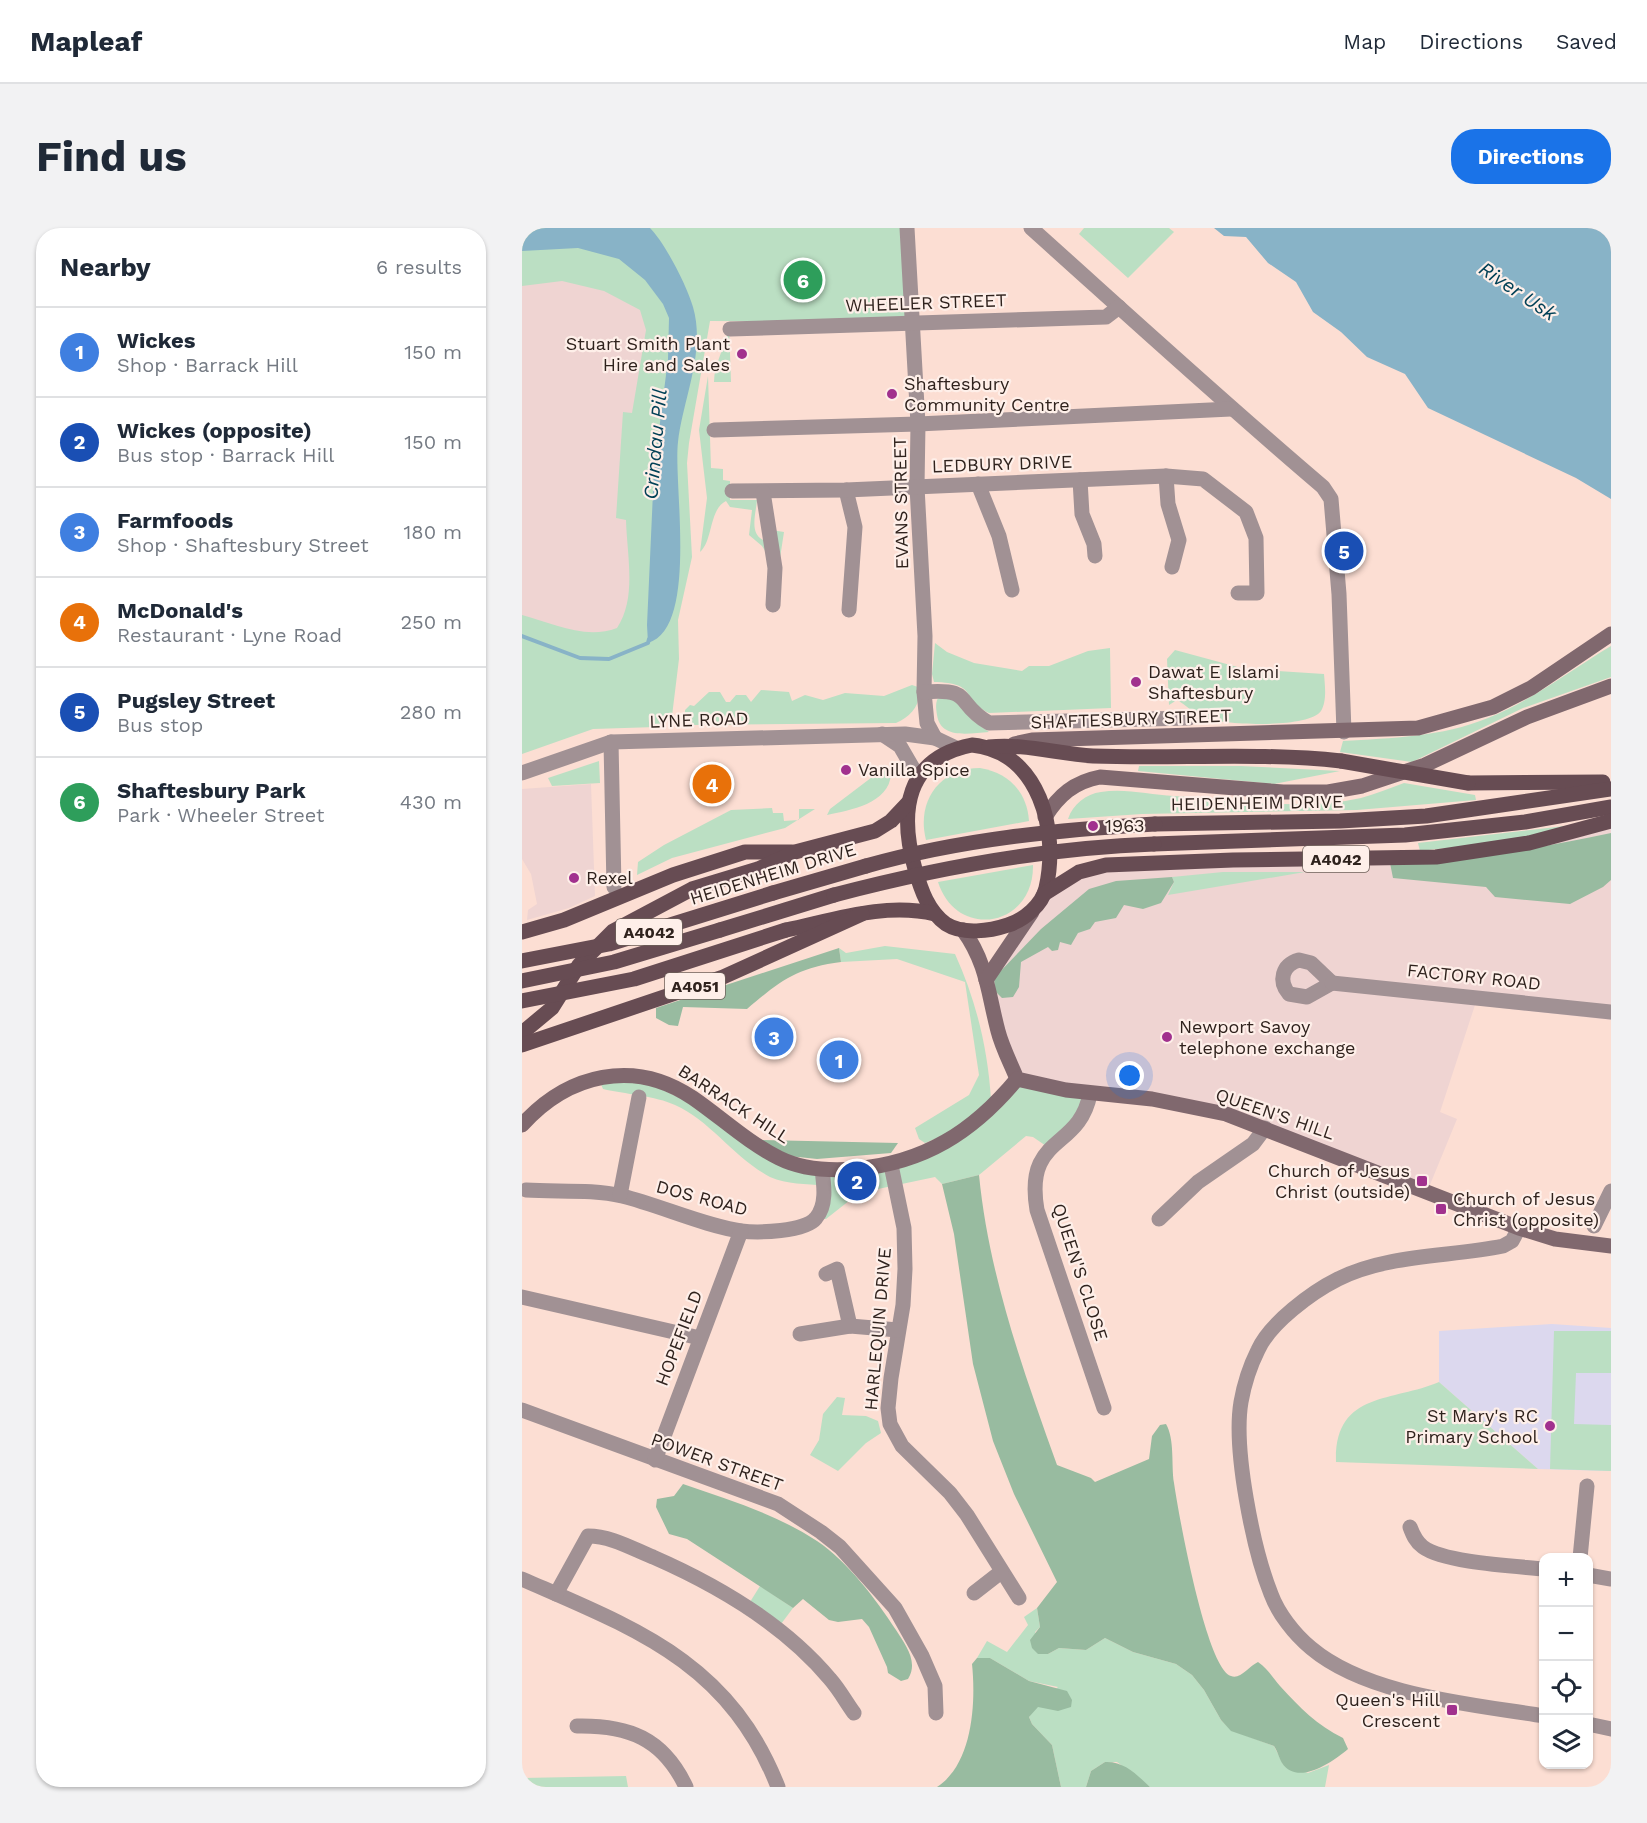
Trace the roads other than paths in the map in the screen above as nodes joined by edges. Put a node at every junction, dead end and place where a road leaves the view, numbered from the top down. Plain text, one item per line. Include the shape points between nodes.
1 (908, 228) edge
2 (1031, 228) edge
3 (1119, 307) junction
4 (911, 322) junction
5 (730, 329) dead end
6 (1231, 409) junction
7 (918, 424) junction
8 (714, 430) dead end
9 (1166, 476) junction
10 (1080, 480) junction
11 (978, 484) junction
12 (917, 487) junction
13 (846, 490) junction
14 (732, 491) dead end
15 (763, 492) junction
16 (1095, 556) dead end
17 (1172, 567) dead end
18 (1012, 590) dead end
19 (1238, 593) dead end
20 (773, 605) dead end
21 (849, 610) dead end
22 (1611, 634) edge
23 (1611, 686) edge
24 (924, 692) junction
25 (1189, 718) dead end
26 (922, 729) junction
27 (1344, 732) junction
28 (882, 734) junction
29 (611, 742) junction
30 (1014, 744) junction
31 (989, 747) junction
32 (956, 748) junction
33 (905, 752) junction
34 (522, 773) edge
35 (918, 777) junction
36 (1611, 781) edge
37 (1611, 789) edge
38 (908, 803) junction
39 (1611, 807) edge
40 (1045, 817) junction
41 (1611, 821) edge
42 (795, 852) junction
43 (614, 887) dead end
44 (1044, 894) junction
45 (1036, 907) junction
46 (862, 914) junction
47 (934, 914) junction
48 (963, 930) junction
49 (522, 932) edge
50 (522, 961) edge
51 (1319, 972) junction
52 (986, 980) junction
53 (522, 981) edge
54 (1332, 983) junction
55 (1317, 990) junction
56 (522, 1001) edge
57 (1611, 1012) edge
58 (522, 1033) edge
59 (522, 1045) edge
60 (1017, 1079) junction
61 (1090, 1094) junction
62 (639, 1097) dead end
63 (522, 1125) edge
64 (1265, 1128) junction
65 (891, 1165) junction
66 (822, 1170) junction
67 (526, 1190) dead end
68 (1611, 1191) edge
69 (620, 1195) junction
70 (1159, 1219) dead end
71 (1594, 1226) dead end
72 (1520, 1228) junction
73 (741, 1231) junction
74 (1611, 1246) edge
75 (826, 1274) dead end
76 (522, 1297) edge
77 (850, 1326) junction
78 (898, 1330) junction
79 (800, 1334) dead end
80 (700, 1338) junction
81 (1104, 1408) dead end
82 (522, 1410) edge
83 (655, 1460) junction
84 (1587, 1486) dead end
85 (1410, 1527) dead end
86 (1580, 1553) edge
87 (1539, 1568) edge
88 (1001, 1572) junction
89 (1593, 1576) edge
90 (522, 1579) edge
91 (1611, 1579) edge
92 (974, 1593) dead end
93 (556, 1594) junction
94 (1019, 1598) dead end
95 (854, 1713) dead end
96 (936, 1713) dead end
97 (1539, 1715) edge
98 (1593, 1725) edge
99 (577, 1726) dead end
100 (1611, 1729) edge
101 (686, 1787) edge
102 (778, 1787) edge

1 - 4 street, EVANS STREET
2 - 3 street
3 - 4 street, WHEELER STREET via 1106,317
3 - 6 street
4 - 5 street, WHEELER STREET
4 - 7 street, EVANS STREET
6 - 7 street
6 - 27 street via 1323,487 1331,499
7 - 8 street
7 - 12 street, EVANS STREET
9 - 10 street, LEDBURY DRIVE
9 - 17 street via 1168,504 1179,540
9 - 19 street, LEDBURY DRIVE via 1203,479 1246,512 1256,538 1257,593
10 - 11 street, LEDBURY DRIVE
10 - 16 street via 1082,514
11 - 12 street, LEDBURY DRIVE
11 - 18 street via 999,536
12 - 13 street, LEDBURY DRIVE
12 - 24 street, EVANS STREET
13 - 15 street, LEDBURY DRIVE
13 - 21 street via 855,527
14 - 15 street, LEDBURY DRIVE
15 - 20 street via 775,568
22 - 27 main road, SHAFTESBURY STREET via 1531,688 1493,707 1418,728
23 - 40 main road via 1527,717 1425,765 1362,786 1328,792 1283,792 1100,777 1077,783
24 - 25 street, SHAFTESBURY STREET via 955,691 989,723
24 - 26 street, EVANS STREET
26 - 28 street, LYNE ROAD
26 - 32 street, LYNE ROAD
26 - 33 street
27 - 30 main road, SHAFTESBURY STREET via 1032,740
28 - 29 street, LYNE ROAD
28 - 33 street
29 - 34 street, LYNE ROAD
29 - 43 street
30 - 31 main road, SHAFTESBURY STREET
30 - 36 main road, bridge via 1032,750 1092,756 1295,756 1468,783
31 - 32 main road
31 - 40 main road, A4042 via 1025,771
32 - 35 main road via 927,765
33 - 35 street
35 - 38 main road
37 - 50 main road, HEIDENHEIM DRIVE / A4042, bridge via 1426,816 1155,824 995,837 845,872 619,941
38 - 42 main road via 875,831
38 - 47 main road via 910,851
39 - 53 main road, HEIDENHEIM DRIVE / A4042, bridge via 1525,822 1417,834 1089,847 1011,856 919,873 658,950
40 - 44 main road, A4042 via 1050,858
41 - 44 main road, A4042 via 1529,843 1436,857 1106,865 1079,873
42 - 49 main road, A4042 via 745,852
42 - 58 main road via 758,869 692,889 612,932 579,965 552,1008
44 - 45 main road, A4042
45 - 48 main road, A4042 via 1018,922
45 - 52 main road
46 - 47 main road, A4042 via 915,909
46 - 56 main road, A4042, bridge via 786,930 634,979
46 - 59 main road, A4051 via 723,977
47 - 48 main road, A4042
48 - 52 main road via 977,950
51 - 54 street
51 - 55 street
51 - 55 street via 1311,963 1299,960 1287,966 1282,977 1285,989 1294,997 1307,998
52 - 60 main road via 999,1034
54 - 55 street
54 - 57 street, FACTORY ROAD
60 - 61 main road, QUEEN'S HILL
60 - 65 main road, BARRACK HILL via 995,1106 967,1128 924,1153
61 - 64 main road, QUEEN'S HILL via 1152,1099 1226,1114
61 - 81 street, QUEEN'S CLOSE via 1083,1117 1041,1158 1034,1192
62 - 69 street
63 - 66 main road, BARRACK HILL via 539,1106 568,1089 598,1077 631,1075 661,1080 780,1158
64 - 70 street via 1253,1144 1198,1182
64 - 72 main road, QUEEN'S HILL
65 - 66 main road, BARRACK HILL
65 - 78 street, HARLEQUIN DRIVE via 904,1228 903,1305
66 - 73 street, DOS ROAD via 825,1186 821,1210 807,1226
67 - 69 street, DOS ROAD
68 - 71 street
69 - 73 street, DOS ROAD
72 - 74 main road, QUEEN'S HILL via 1555,1239
72 - 97 street via 1503,1246 1355,1271 1314,1294 1272,1330 1259,1347 1240,1403 1241,1442 1250,1522 1271,1595 1290,1627 1310,1648 1348,1670 1412,1693
73 - 80 street, HOPEFIELD
75 - 77 street via 837,1269
76 - 80 street
77 - 78 street
77 - 79 street
78 - 88 street, HARLEQUIN DRIVE via 888,1408 895,1435 967,1515
80 - 83 street, HOPEFIELD
82 - 83 street, POWER STREET
83 - 96 street, POWER STREET via 778,1504 840,1547 895,1608 935,1686
84 - 86 street
85 - 87 street via 1414,1537 1431,1551 1480,1562
88 - 92 street
88 - 94 street, HARLEQUIN DRIVE
89 - 91 street
90 - 93 street
93 - 95 street via 588,1536 615,1541 687,1572 754,1613 831,1679
93 - 102 street via 633,1630 696,1669 748,1726
98 - 100 street
99 - 101 street via 606,1725 630,1731 670,1759

